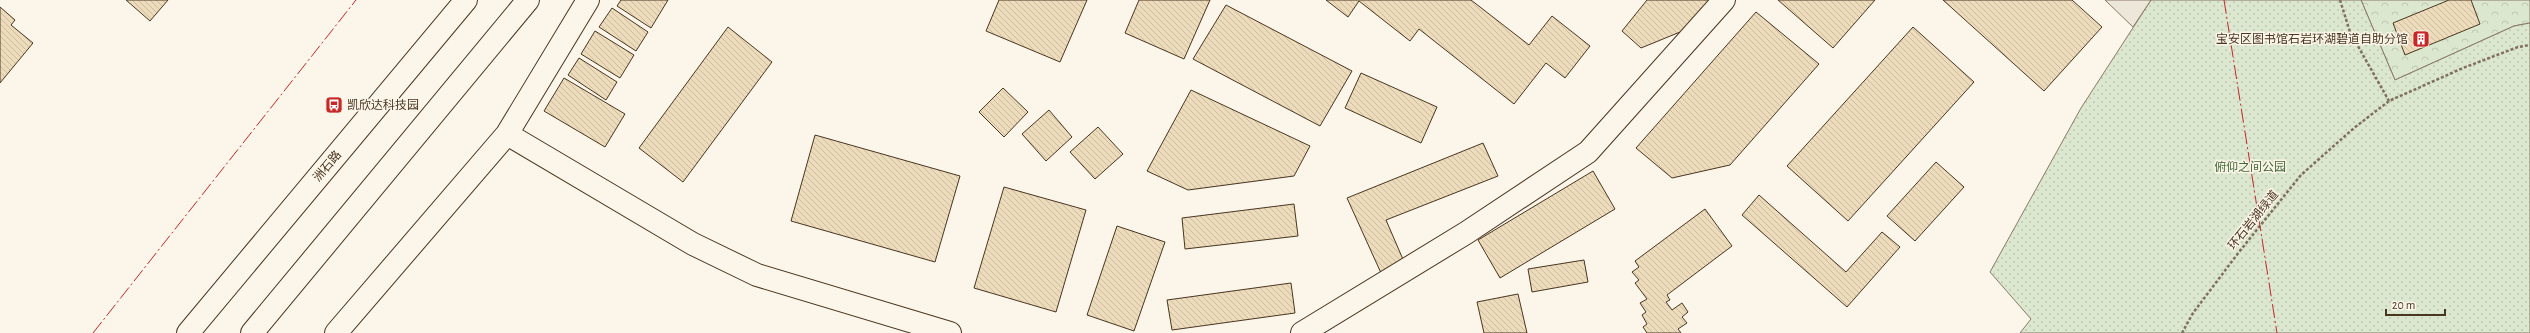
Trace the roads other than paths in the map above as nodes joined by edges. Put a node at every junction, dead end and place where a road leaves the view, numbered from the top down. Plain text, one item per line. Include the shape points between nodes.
1 (466, 0) edge
2 (528, 0) edge
3 (588, 0) edge
4 (1724, 0) edge
5 (507, 134) junction
6 (188, 333) edge
7 (252, 333) edge
8 (336, 333) edge
9 (950, 333) edge
10 (1302, 333) edge

1 - 6 street, 洲石路
2 - 7 street
3 - 5 street
4 - 10 street via 1588,152 1466,232
5 - 8 street
5 - 9 street via 693,244 757,275

